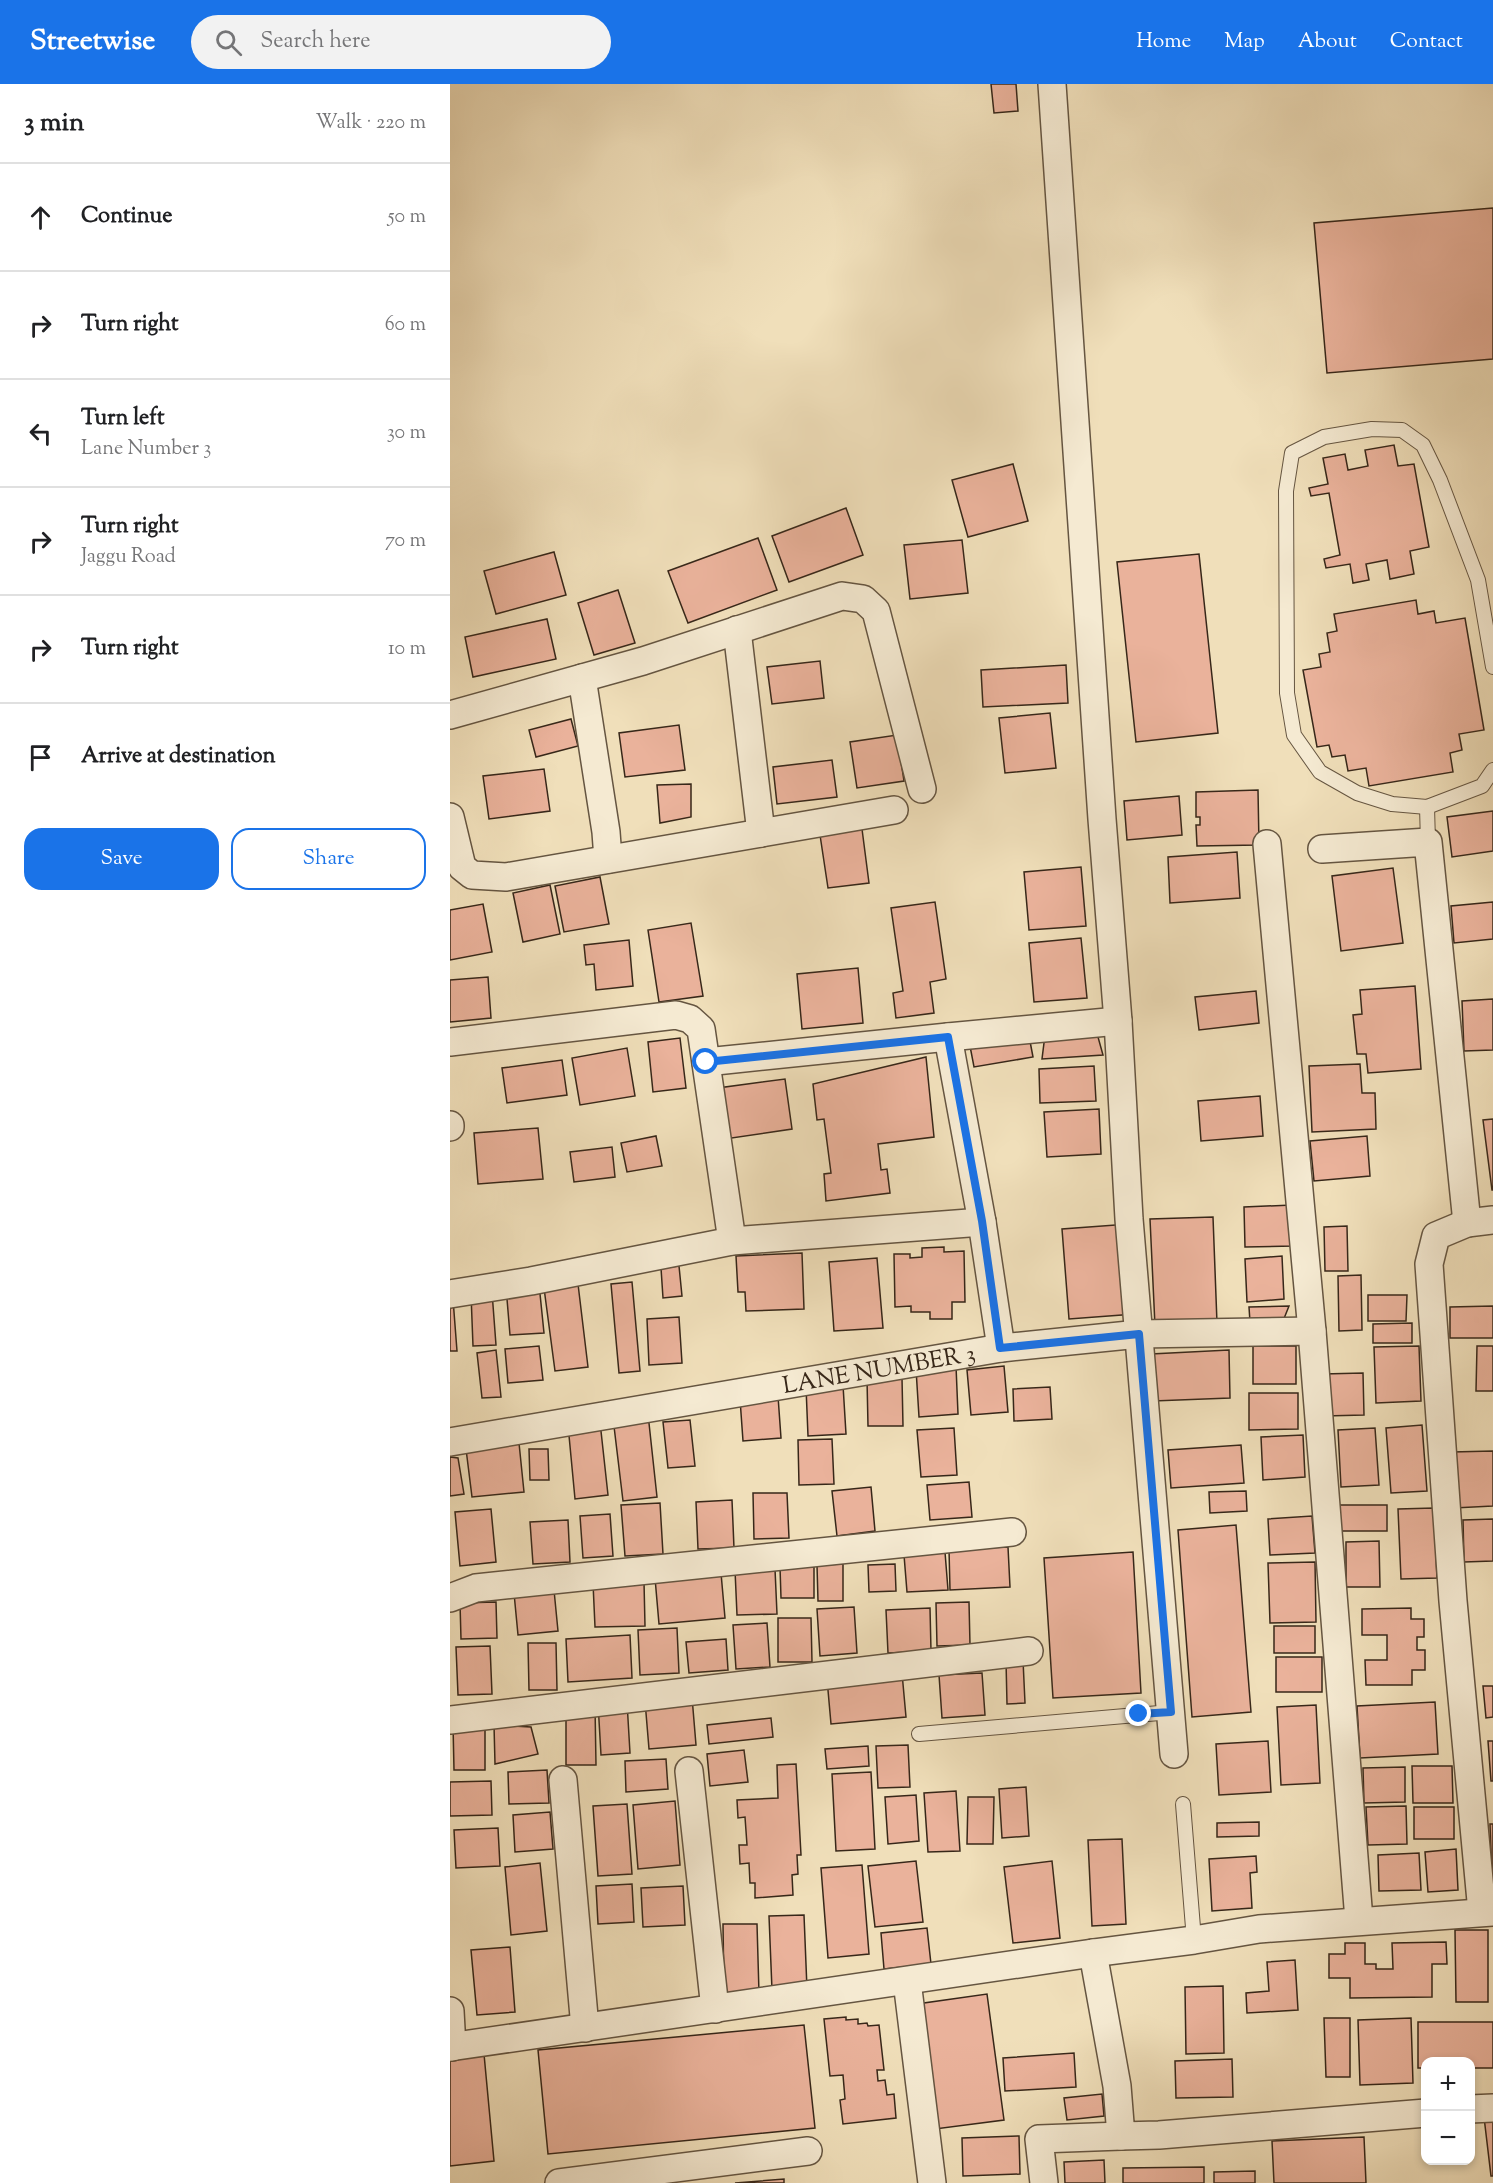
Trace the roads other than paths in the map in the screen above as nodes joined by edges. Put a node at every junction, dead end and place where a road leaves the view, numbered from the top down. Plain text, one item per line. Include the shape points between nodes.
1 (1052, 84) edge
2 (737, 630) junction
3 (1493, 667) edge
4 (582, 678) junction
5 (450, 715) edge
6 (1493, 770) edge
7 (922, 789) dead end
8 (1427, 807) junction
9 (894, 810) dead end
10 (450, 817) edge
11 (761, 833) junction
12 (1428, 842) junction
13 (1267, 844) dead end
14 (1322, 849) dead end
15 (608, 859) junction
16 (1118, 1021) junction
17 (948, 1037) junction
18 (450, 1042) edge
19 (706, 1062) junction
20 (982, 1221) junction
21 (1480, 1222) edge
22 (732, 1241) junction
23 (450, 1294) edge
24 (1312, 1331) junction
25 (1139, 1334) junction
26 (1000, 1348) junction
27 (450, 1442) edge
28 (1012, 1532) dead end
29 (450, 1598) edge
30 (1029, 1651) dead end
31 (1171, 1712) junction
32 (450, 1720) edge
33 (919, 1734) dead end
34 (1174, 1754) dead end
35 (689, 1771) dead end
36 (563, 1780) dead end
37 (1183, 1804) dead end
38 (1488, 1912) edge
39 (1359, 1920) junction
40 (1194, 1940) junction
41 (1093, 1953) junction
42 (907, 1980) junction
43 (715, 2008) junction
44 (450, 2011) edge
45 (585, 2028) junction
46 (451, 2047) edge
47 (1493, 2108) edge
48 (1475, 2109) edge
49 (1421, 2113) edge
50 (1121, 2136) junction
51 (808, 2151) dead end
52 (559, 2183) edge
53 (932, 2183) edge
54 (1044, 2183) edge

1 - 16 street
2 - 4 street
2 - 7 street via 842,596 863,599 876,611
2 - 11 street
3 - 8 lane via 1479,580 1423,445 1402,430 1372,429 1324,437 1292,453 1286,491 1287,693 1294,735 1320,772 1357,793 1392,804
4 - 5 street
4 - 15 street
6 - 8 lane via 1482,786
8 - 12 lane
9 - 11 street
10 - 15 street via 462,867 472,875 506,877
11 - 15 street
12 - 14 street
12 - 21 street
13 - 24 street
16 - 17 street
16 - 25 street
17 - 19 street
17 - 20 street
18 - 19 street via 676,1015 690,1019 701,1029
19 - 22 street
20 - 22 street
20 - 26 street
21 - 38 street via 1436,1236 1429,1264 1453,1601
22 - 23 street
24 - 25 street, LANE NUMBER 3
24 - 39 street
25 - 26 street, LANE NUMBER 3
25 - 31 street
26 - 27 street, LANE NUMBER 3
28 - 29 street via 476,1588
30 - 32 street
31 - 33 lane
31 - 34 street
35 - 43 street
36 - 45 street
37 - 40 lane
38 - 39 street
39 - 40 street via 1259,1929
40 - 41 street
41 - 42 street
41 - 50 street via 1117,2086
42 - 43 street
42 - 53 street
43 - 45 street
44 - 46 street
45 - 46 street
47 - 48 street
49 - 50 street
50 - 54 street via 1039,2139
51 - 52 street

